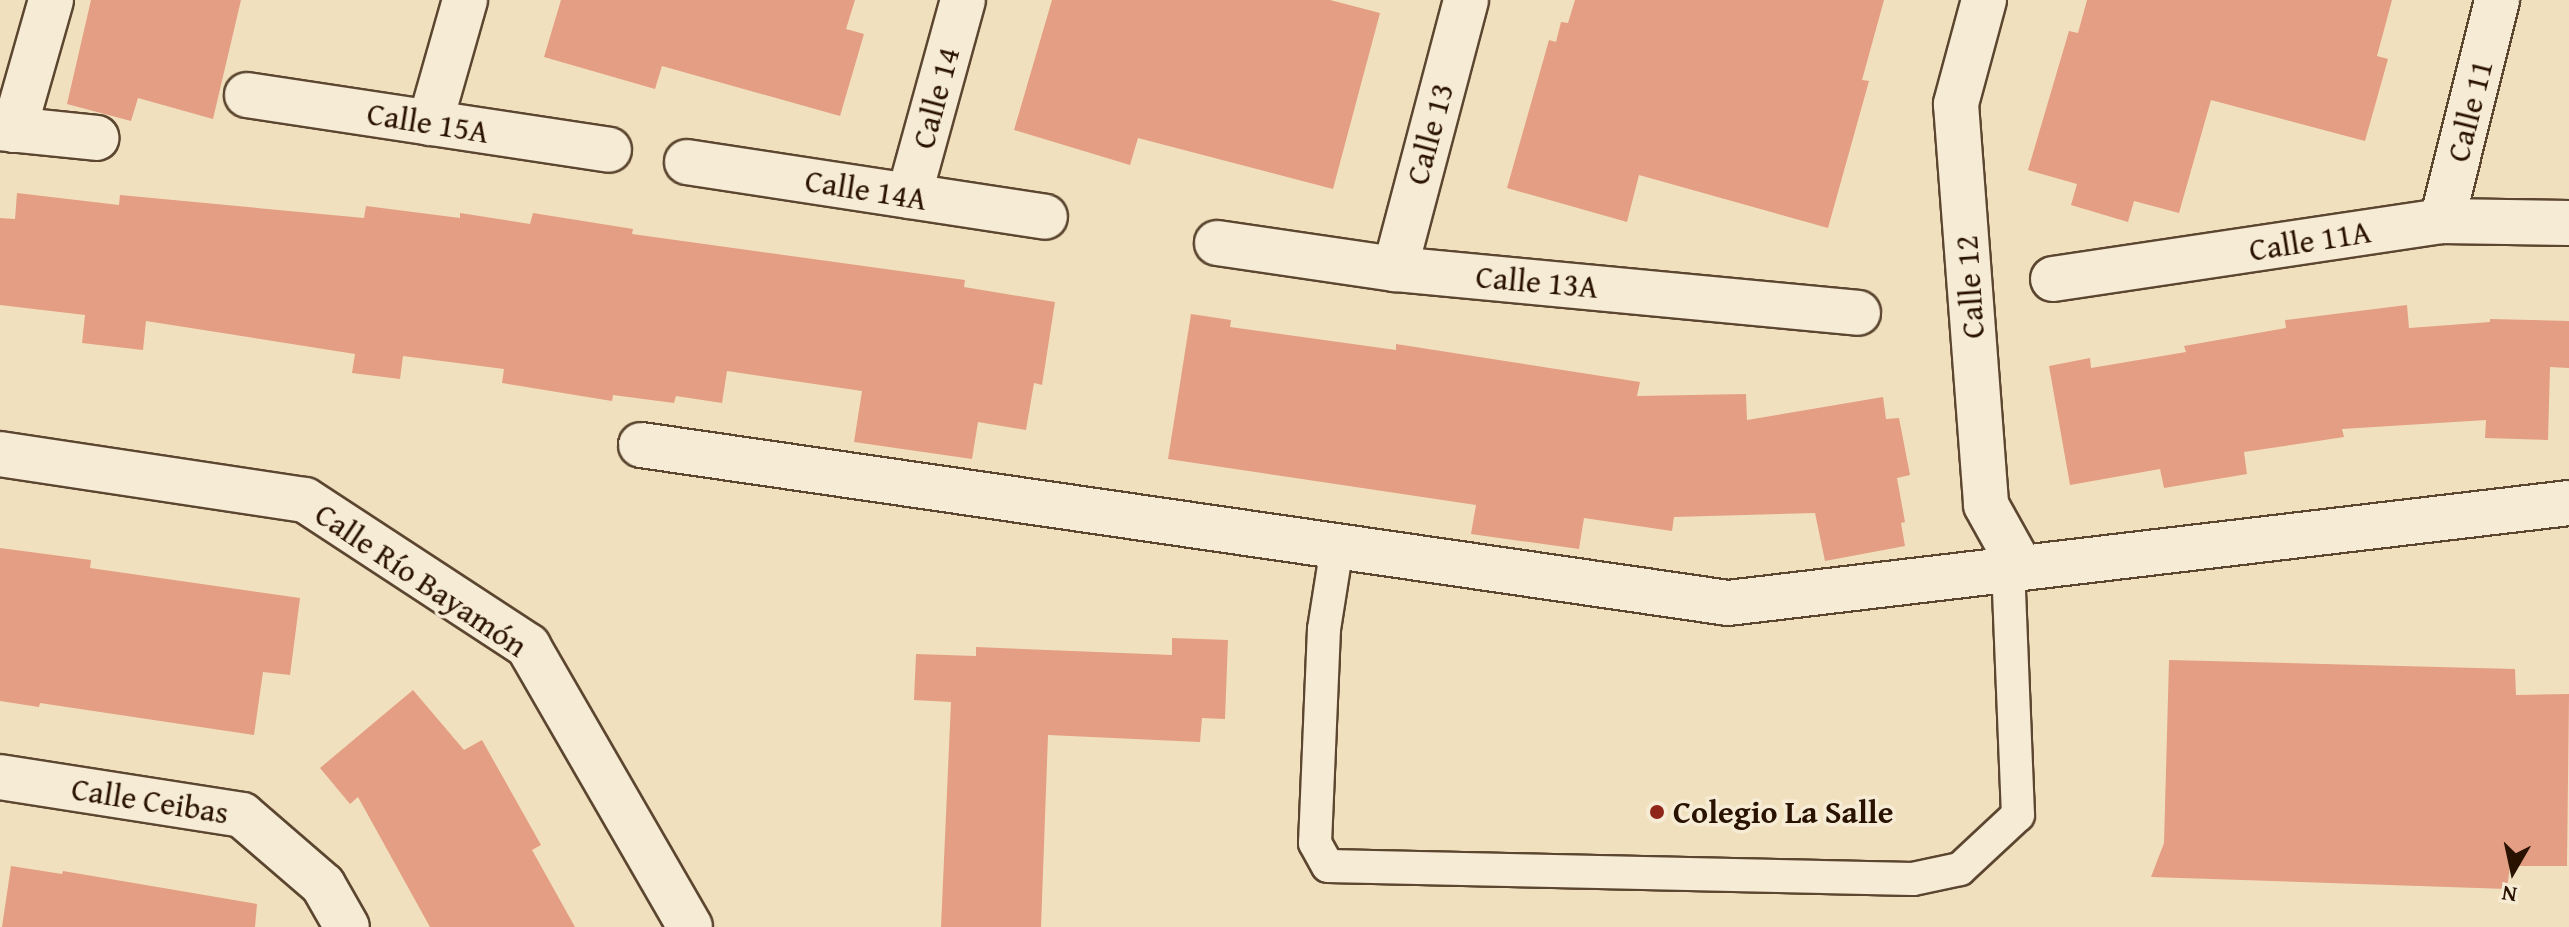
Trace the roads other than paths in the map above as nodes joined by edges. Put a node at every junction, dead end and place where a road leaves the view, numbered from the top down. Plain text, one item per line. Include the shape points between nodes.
1 (51, 0) edge
2 (465, 0) edge
3 (963, 0) edge
4 (1466, 0) edge
5 (1984, 0) edge
6 (2497, 0) edge
7 (247, 95) dead end
8 (430, 123) junction
9 (7, 129) edge
10 (96, 138) dead end
11 (609, 150) dead end
12 (687, 162) dead end
13 (909, 196) junction
14 (1045, 217) dead end
15 (2442, 221) junction
16 (2569, 223) edge
17 (1217, 243) dead end
18 (1395, 269) junction
19 (2053, 279) dead end
20 (1858, 313) dead end
21 (641, 445) dead end
22 (0, 454) edge
23 (2569, 503) edge
24 (1337, 547) junction
25 (2014, 569) junction
26 (0, 777) edge
27 (347, 927) edge
28 (690, 927) edge

1 - 9 street
2 - 8 street
3 - 13 street, Calle 14
4 - 18 street, Calle 13
5 - 25 street, Calle 12 via 1956,104 1986,505
6 - 15 street, Calle 11
7 - 8 street, Calle 15A
8 - 11 street, Calle 15A
9 - 10 street
12 - 13 street, Calle 14A
13 - 14 street, Calle 14A
15 - 16 street, Calle 11A
15 - 19 street, Calle 11A
17 - 18 street, Calle 13A
18 - 20 street, Calle 13A
21 - 24 street
22 - 28 street, Calle Río Bayamón via 305,500 528,646
23 - 25 street
24 - 25 street via 1728,603
24 - 25 lane via 1324,629 1315,843 1328,866 1913,879 1960,869 2018,815
26 - 27 street, Calle Ceibas via 242,815 323,885

